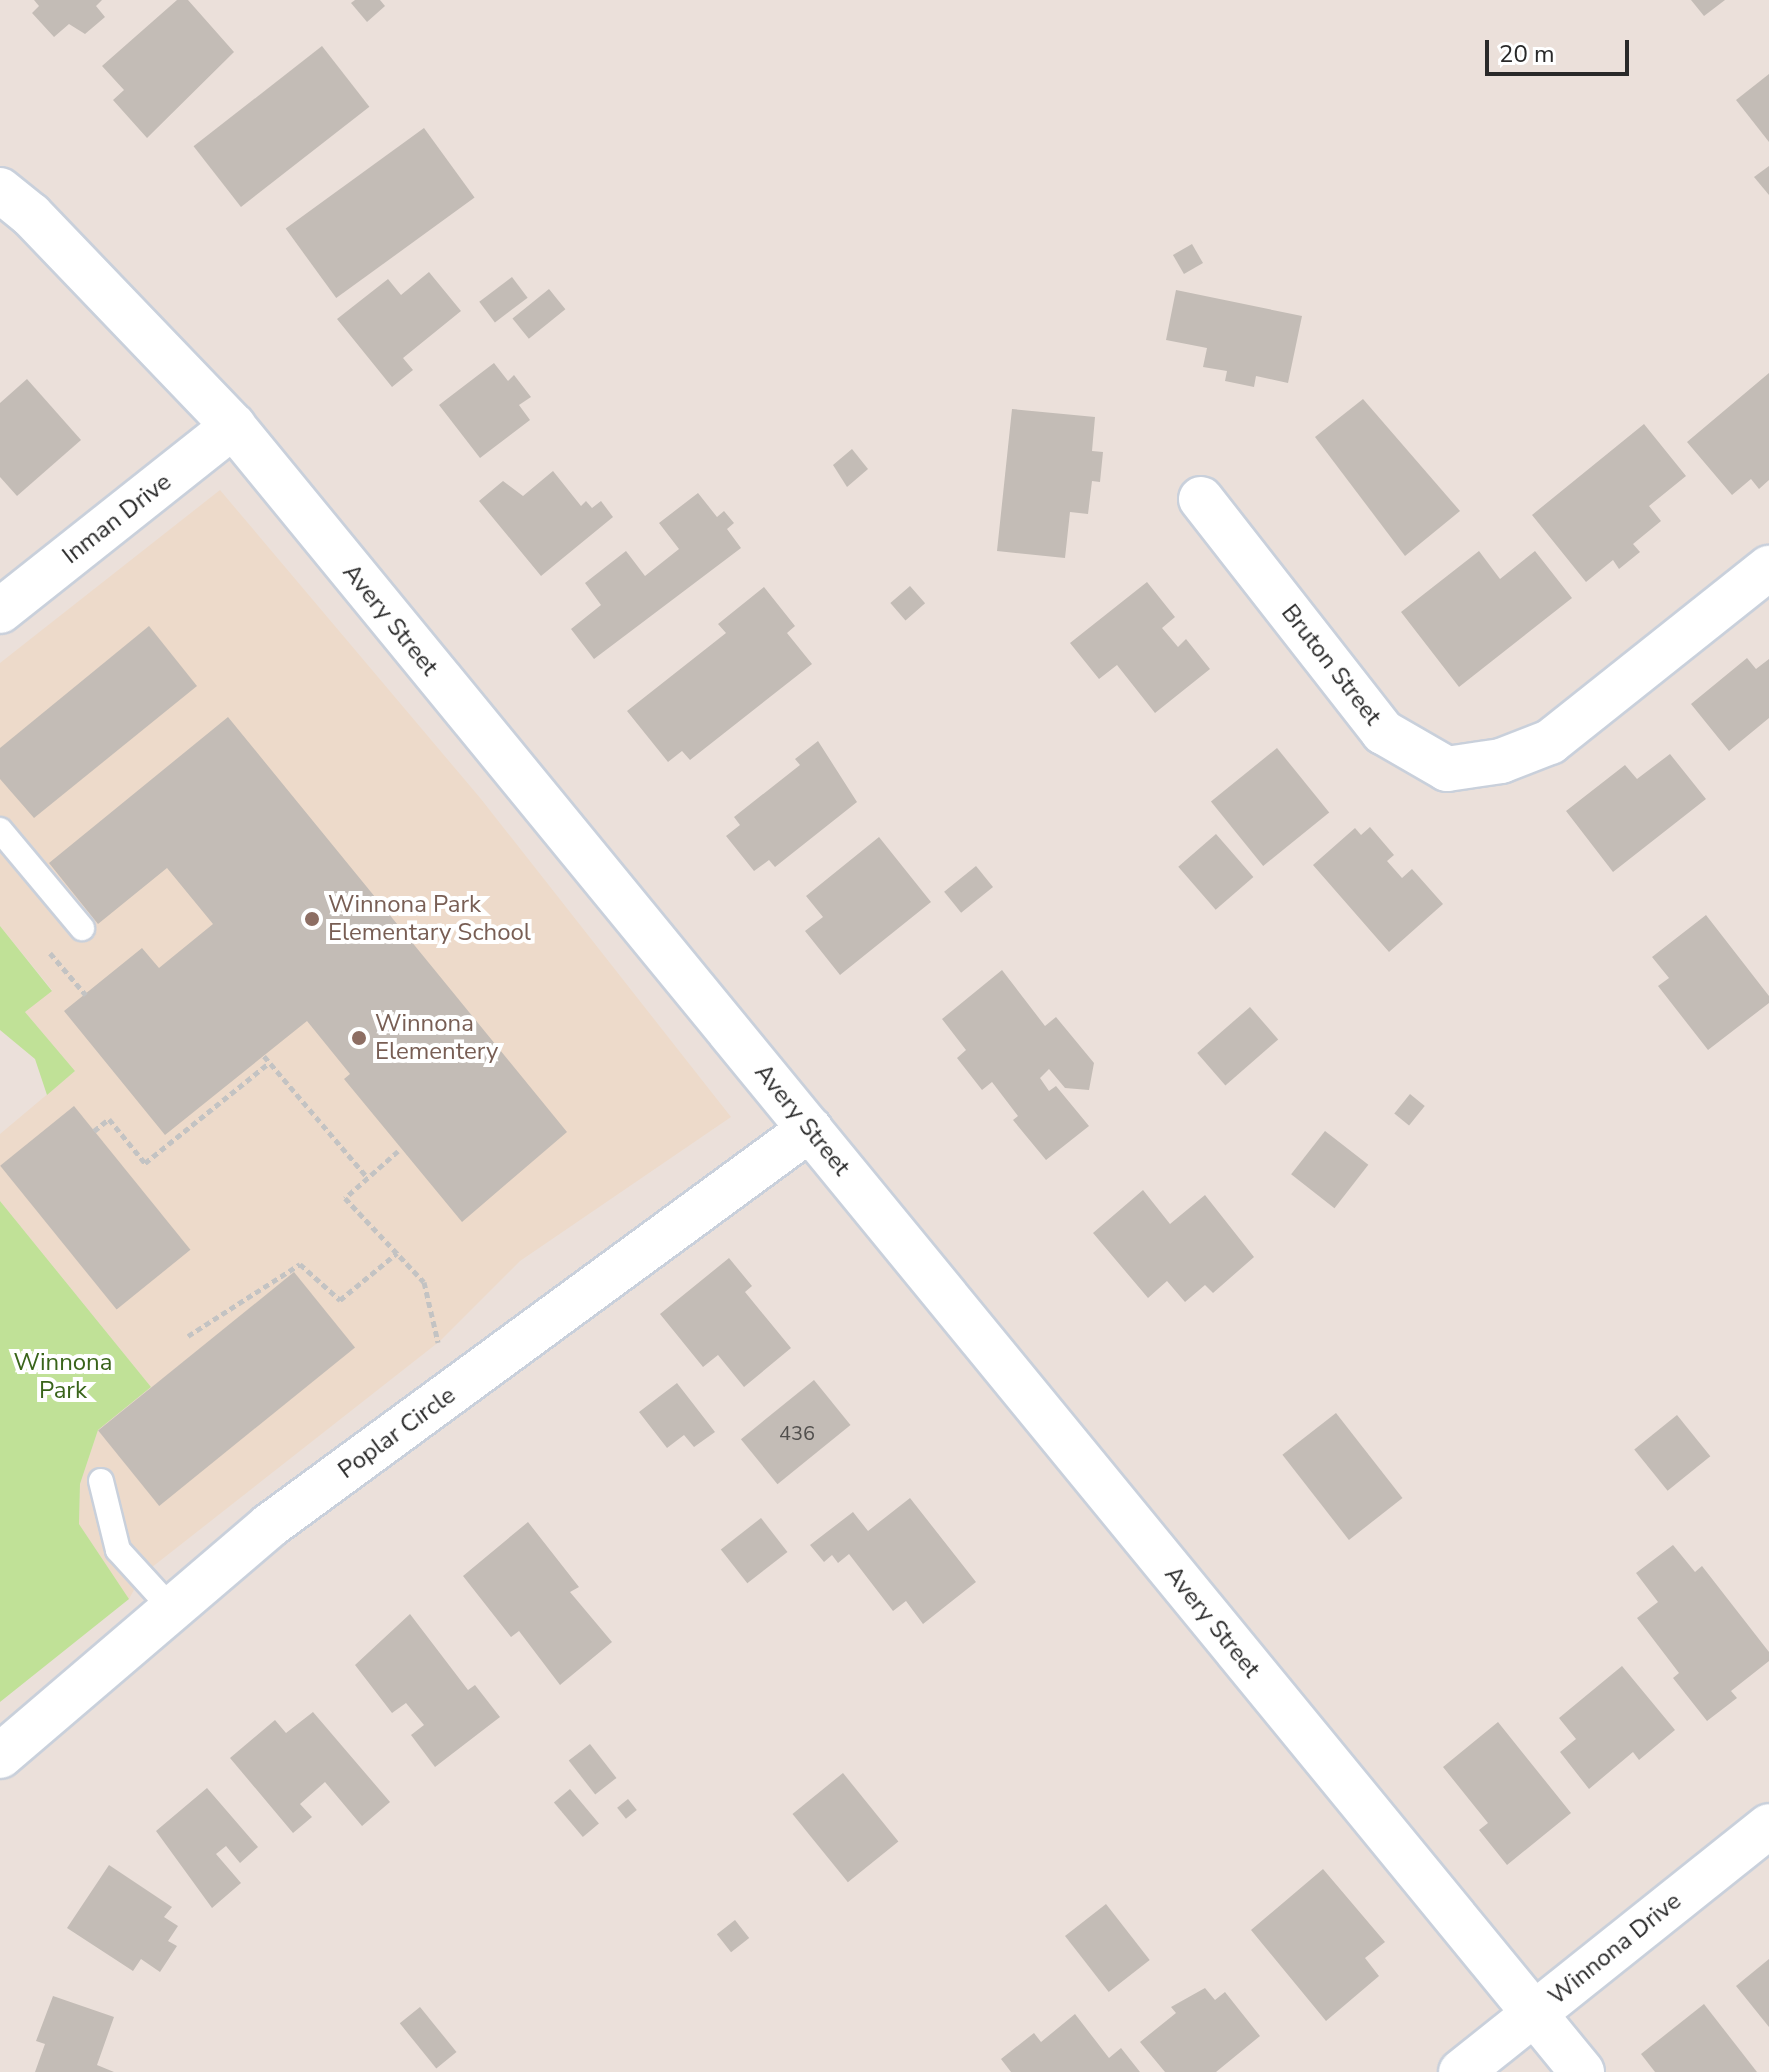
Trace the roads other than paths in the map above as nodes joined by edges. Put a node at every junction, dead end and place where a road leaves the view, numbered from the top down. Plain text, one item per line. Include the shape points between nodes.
1 (0, 190) edge
2 (233, 426) junction
3 (1201, 499) dead end
4 (1769, 568) edge
5 (0, 611) edge
6 (0, 830) edge
7 (82, 928) dead end
8 (810, 1129) junction
9 (101, 1481) dead end
10 (171, 1608) junction
11 (0, 1756) edge
12 (1769, 1826) edge
13 (1535, 2014) junction
14 (1461, 2072) edge
15 (1582, 2072) edge

1 - 2 street, Avery Street via 31,215
2 - 5 street, Inman Drive
2 - 8 street, Avery Street
3 - 4 street, Bruton Street via 1383,732 1447,769 1501,761 1550,742
6 - 7 lane
8 - 10 street, Poplar Circle via 269,1526
8 - 13 street, Avery Street
9 - 10 lane via 118,1550
10 - 11 street, Poplar Circle
12 - 13 street, Winnona Drive
13 - 14 street, Winnona Drive
13 - 15 street, Avery Street

